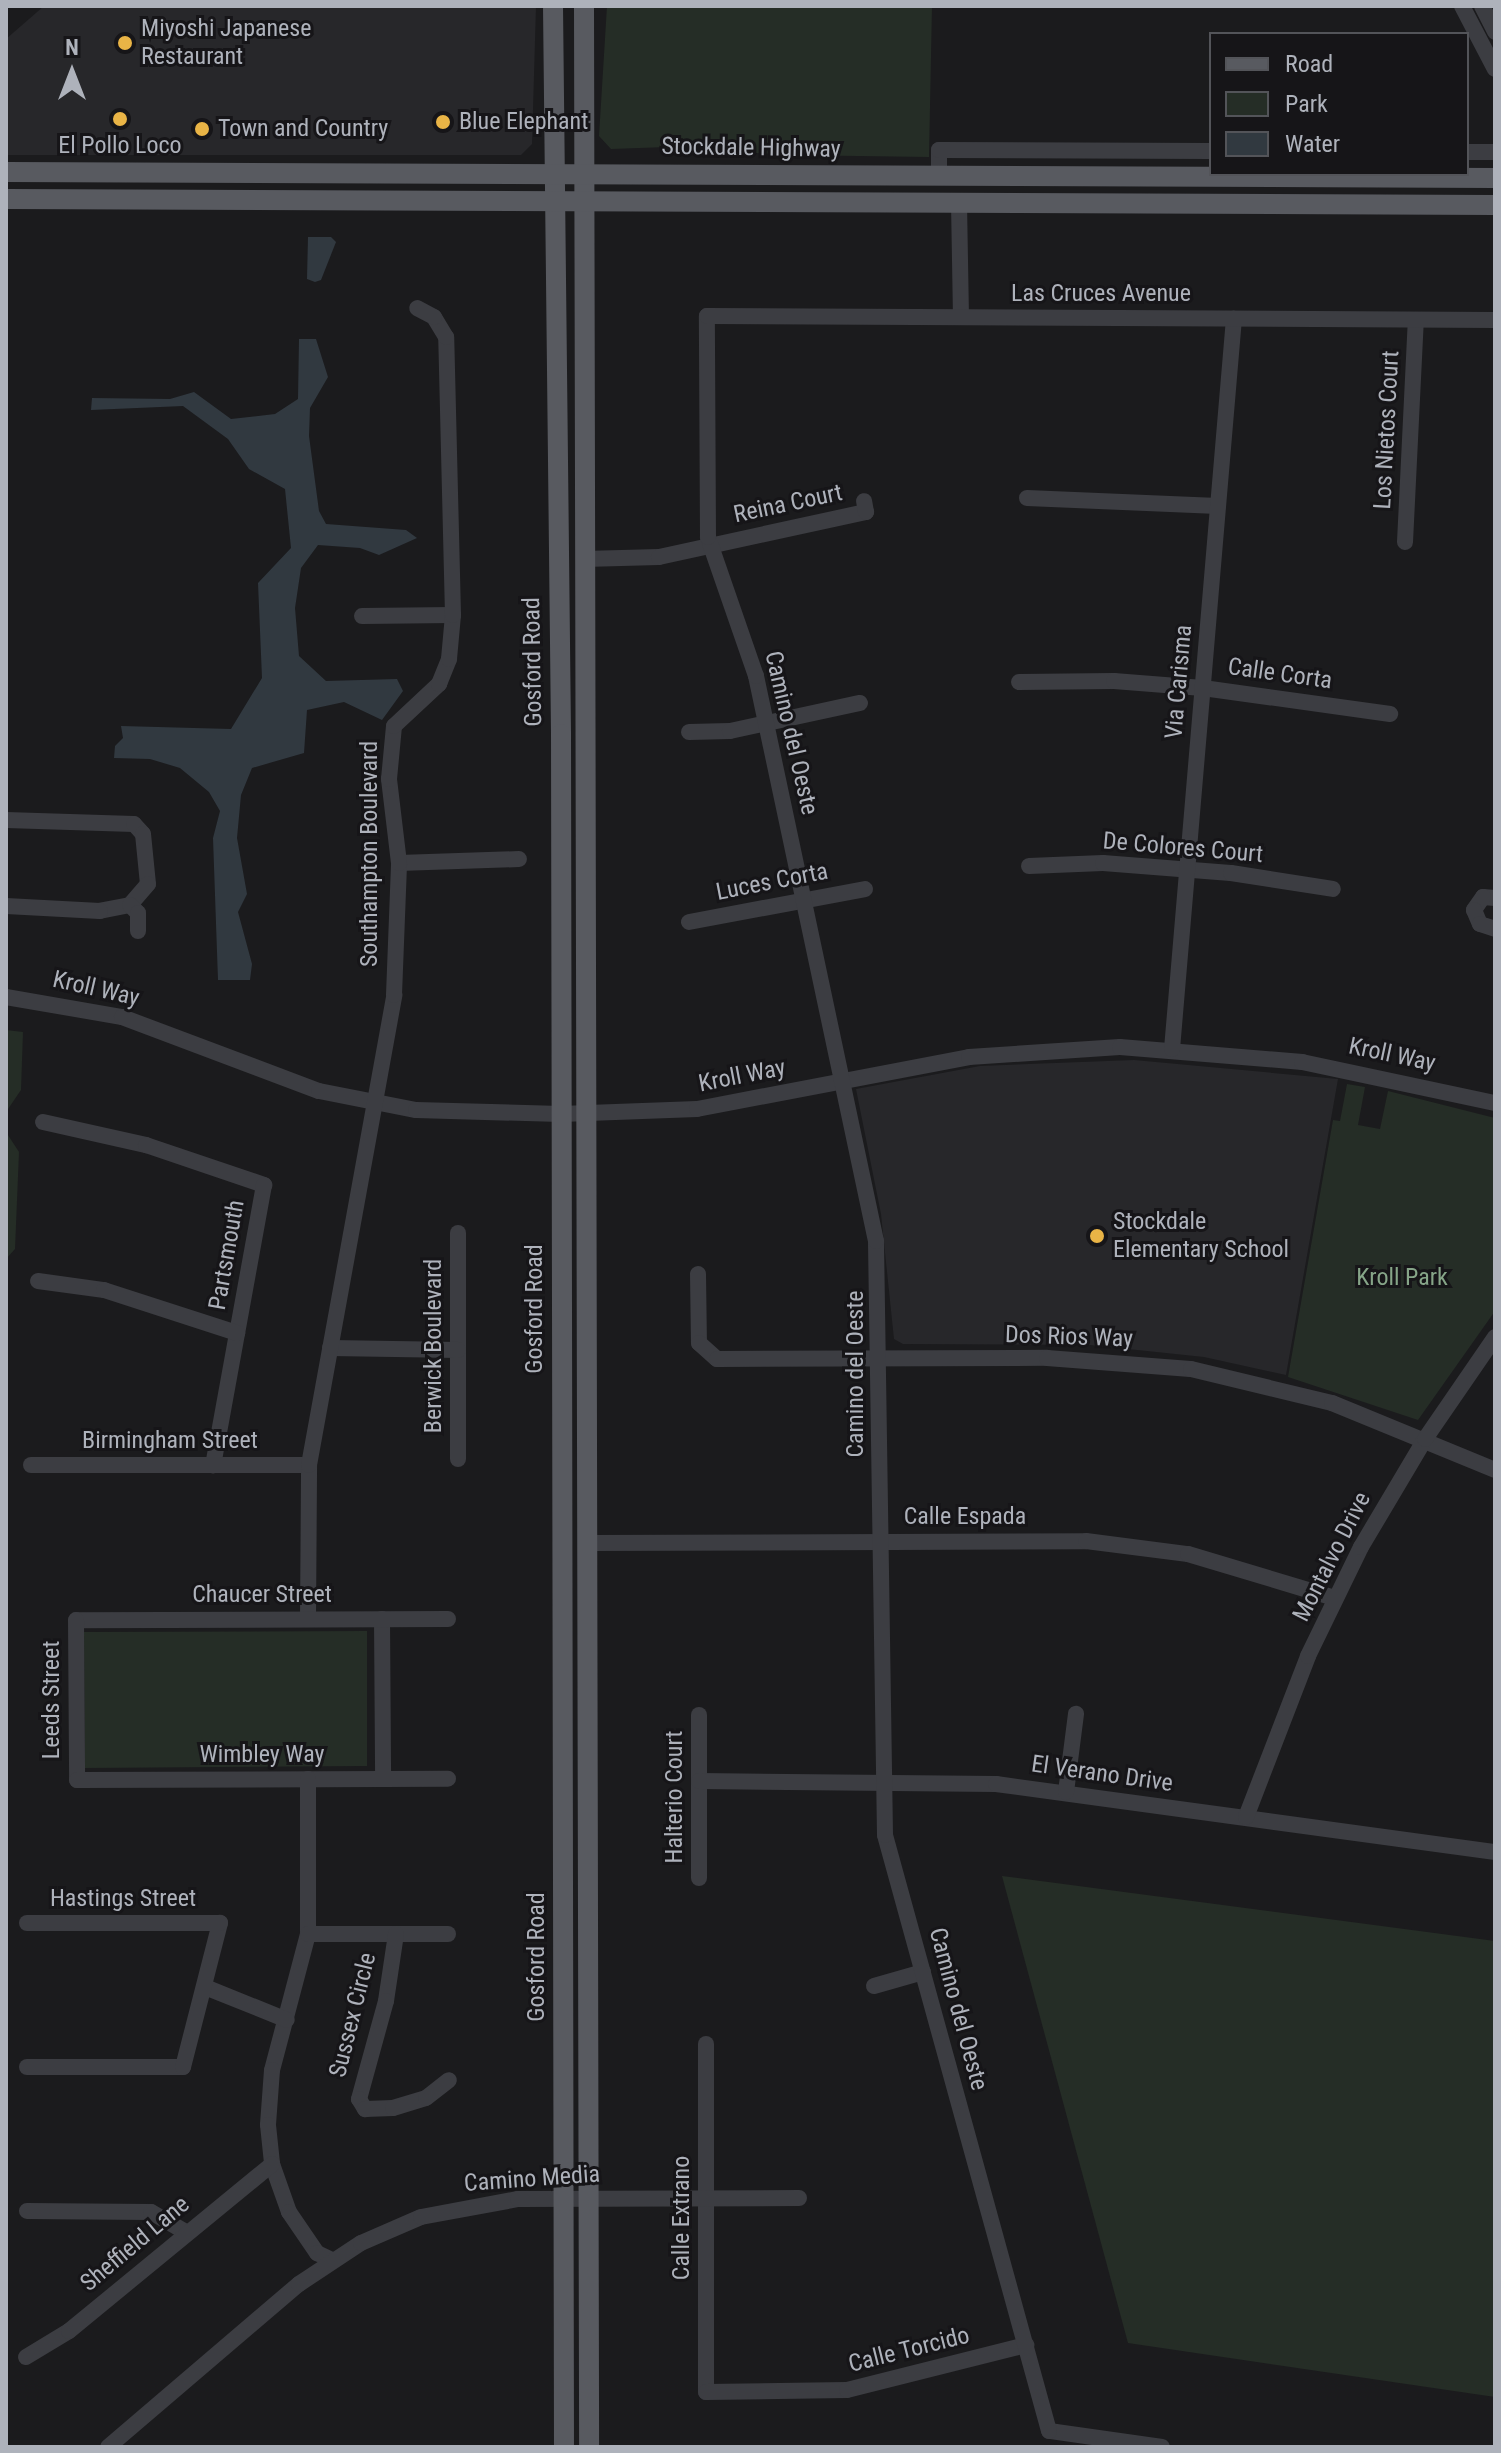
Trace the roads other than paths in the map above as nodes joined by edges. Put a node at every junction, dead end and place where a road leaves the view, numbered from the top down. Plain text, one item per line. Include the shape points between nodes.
1 (553, 6) edge
2 (584, 6) edge
3 (1462, 6) edge
4 (1482, 6) edge
5 (1495, 32) edge
6 (1495, 69) edge
7 (1209, 151) edge
8 (1469, 152) edge
9 (1495, 152) edge
10 (6, 172) edge
11 (551, 172) junction
12 (584, 172) junction
13 (939, 177) junction
14 (1108, 178) junction
15 (1495, 178) edge
16 (1495, 190) edge
17 (6, 199) edge
18 (552, 203) junction
19 (583, 203) junction
20 (959, 203) junction
21 (1374, 205) junction
22 (1495, 205) edge
23 (417, 308) dead end
24 (707, 316) joint
25 (961, 317) junction
26 (1234, 319) junction
27 (1416, 320) junction
28 (1495, 320) edge
29 (1027, 498) dead end
30 (864, 501) dead end
31 (1218, 506) junction
32 (1405, 542) dead end
33 (710, 546) junction
34 (584, 559) junction
35 (453, 615) junction
36 (362, 616) dead end
37 (1019, 682) dead end
38 (1203, 688) junction
39 (860, 703) dead end
40 (1390, 714) dead end
41 (766, 724) junction
42 (689, 732) dead end
43 (6, 820) edge
44 (519, 859) dead end
45 (399, 863) junction
46 (1029, 866) dead end
47 (1187, 869) junction
48 (865, 889) dead end
49 (1333, 889) dead end
50 (1495, 898) edge
51 (805, 902) junction
52 (130, 905) junction
53 (6, 906) edge
54 (689, 922) dead end
55 (1495, 929) edge
56 (138, 931) dead end
57 (6, 997) edge
58 (1172, 1049) junction
59 (844, 1080) junction
60 (1495, 1103) edge
61 (374, 1104) junction
62 (586, 1113) junction
63 (561, 1114) junction
64 (43, 1122) dead end
65 (458, 1233) dead end
66 (698, 1274) dead end
67 (38, 1281) dead end
68 (237, 1333) junction
69 (1495, 1337) edge
70 (330, 1348) junction
71 (458, 1350) junction
72 (880, 1358) junction
73 (1425, 1439) junction
74 (458, 1459) dead end
75 (31, 1465) dead end
76 (213, 1465) junction
77 (309, 1465) junction
78 (1495, 1470) edge
79 (881, 1541) junction
80 (587, 1543) junction
81 (1335, 1598) junction
82 (308, 1619) junction
83 (382, 1619) junction
84 (448, 1619) dead end
85 (76, 1620) joint
86 (1076, 1714) dead end
87 (699, 1715) dead end
88 (308, 1779) junction
89 (383, 1779) junction
90 (448, 1779) dead end
91 (77, 1780) joint
92 (699, 1781) junction
93 (882, 1781) junction
94 (1066, 1792) junction
95 (1246, 1817) junction
96 (1495, 1852) edge
97 (699, 1878) dead end
98 (27, 1923) dead end
99 (308, 1934) junction
100 (396, 1934) junction
101 (448, 1934) dead end
102 (923, 1972) junction
103 (874, 1986) dead end
104 (205, 1987) junction
105 (287, 2020) junction
106 (706, 2044) dead end
107 (27, 2067) dead end
108 (449, 2080) dead end
109 (272, 2164) junction
110 (563, 2197) junction
111 (587, 2197) junction
112 (799, 2198) dead end
113 (706, 2199) junction
114 (27, 2211) dead end
115 (185, 2232) junction
116 (332, 2260) junction
117 (1026, 2345) junction
118 (26, 2357) dead end
119 (706, 2392) joint
120 (1130, 2445) edge
121 (108, 2447) edge
122 (564, 2447) edge
123 (589, 2447) edge
124 (1162, 2447) edge

1 - 11 main road, Gosford Road
2 - 12 main road
3 - 6 street
4 - 5 street
7 - 13 street via 939,150
8 - 9 street
10 - 11 main road, Stockdale Highway
11 - 12 main road, Stockdale Highway
11 - 18 main road, Gosford Road
12 - 13 main road, Stockdale Highway
12 - 19 main road
13 - 14 main road, Stockdale Highway
14 - 15 main road, Stockdale Highway
14 - 20 main road via 1049,189 971,191
16 - 21 main road via 1417,193
17 - 18 main road
18 - 19 main road
18 - 63 main road, Gosford Road
19 - 20 main road
19 - 34 main road
20 - 21 main road
20 - 25 street
21 - 22 main road
23 - 35 street, Southampton Boulevard via 434,317 446,337
24 - 25 street, Las Cruces Avenue
24 - 33 street, Camino del Oeste
25 - 26 street, Las Cruces Avenue
26 - 27 street, Las Cruces Avenue
26 - 31 street, Via Carisma
27 - 28 street, Las Cruces Avenue
27 - 32 street, Los Nietos Court
29 - 31 street
30 - 33 street, Reina Court via 866,512
31 - 38 street, Via Carisma
33 - 34 street via 659,557
33 - 41 street, Camino del Oeste via 752,663
34 - 62 main road
35 - 36 street
35 - 45 street, Southampton Boulevard via 449,659 439,684 394,726 389,779
37 - 38 street, Calle Corta via 1114,681
38 - 40 street, Calle Corta
38 - 47 street, Via Carisma
39 - 41 street
41 - 42 street
41 - 51 street, Camino del Oeste
43 - 52 street via 134,824 143,834 148,884
44 - 45 street
45 - 61 street, Southampton Boulevard via 394,995
46 - 47 street, De Colores Court via 1103,863
47 - 49 street, De Colores Court
47 - 58 street, Via Carisma
48 - 51 street, Luces Corta
50 - 55 street via 1483,897 1474,910 1480,924
51 - 54 street, Luces Corta
51 - 59 street, Camino del Oeste
52 - 53 street via 100,911
52 - 56 street via 138,913
57 - 61 street, Kroll Way via 122,1017 282,1079
58 - 59 street, Kroll Way via 1026,1051
58 - 60 street, Kroll Way via 1341,1068
59 - 62 street, Kroll Way via 697,1109
59 - 72 street, Camino del Oeste via 876,1241
61 - 63 street, Kroll Way via 455,1113
61 - 70 street, Southampton Boulevard
62 - 63 street, Kroll Way
62 - 80 main road
63 - 110 main road, Gosford Road
64 - 68 street, Partsmouth via 146,1145 264,1185
65 - 71 street, Berwick Boulevard
66 - 72 street, Dos Rios Way via 699,1343 704,1353 717,1359
67 - 68 street via 104,1290
68 - 76 street, Partsmouth
69 - 73 street, Montalvo Drive
70 - 71 street
70 - 77 street, Southampton Boulevard
71 - 74 street, Berwick Boulevard
72 - 73 street, Dos Rios Way via 1095,1359 1191,1369 1332,1403
72 - 79 street, Camino del Oeste
73 - 78 street, Dos Rios Way
73 - 81 street, Montalvo Drive
75 - 76 street, Birmingham Street
76 - 77 street, Birmingham Street
77 - 82 street, Southampton Boulevard
79 - 80 street, Calle Espada
79 - 81 street, Calle Espada via 1137,1546 1243,1567
79 - 93 street, Camino del Oeste
80 - 111 main road
81 - 95 street, Montalvo Drive
82 - 83 street, Chaucer Street
82 - 85 street, Chaucer Street
83 - 84 street, Chaucer Street
83 - 89 street
85 - 91 street, Leeds Street
86 - 94 street
87 - 92 street, Halterio Court
88 - 89 street, Wimbley Way
88 - 91 street, Wimbley Way
88 - 99 street
89 - 90 street, Wimbley Way
92 - 93 street, El Verano Drive
92 - 97 street, Halterio Court
93 - 94 street, El Verano Drive via 967,1782
93 - 102 street, Camino del Oeste via 885,1835
94 - 95 street, El Verano Drive
95 - 96 street, El Verano Drive
98 - 104 street, Hastings Street via 220,1923
99 - 100 street
99 - 105 street
100 - 101 street
100 - 108 street, Sussex Circle via 386,2001 359,2099 365,2109 393,2108 434,2095
102 - 103 street
102 - 117 street, Camino del Oeste
104 - 105 street
104 - 107 street via 183,2067
105 - 109 street via 268,2098
106 - 113 street, Calle Extrano
109 - 115 street, Sheffield Lane
109 - 116 street via 302,2233 317,2253
110 - 111 street, Camino Media
110 - 116 street, Camino Media via 453,2208 390,2229
110 - 122 main road, Gosford Road
111 - 113 street, Camino Media
111 - 123 main road
112 - 113 street, Camino Media
113 - 119 street, Calle Extrano
114 - 115 street via 151,2212
115 - 118 street, Sheffield Lane via 69,2331
116 - 121 street, Camino Media
117 - 119 street, Calle Torcido via 847,2390
117 - 120 street, Camino del Oeste via 1049,2431
120 - 124 street

